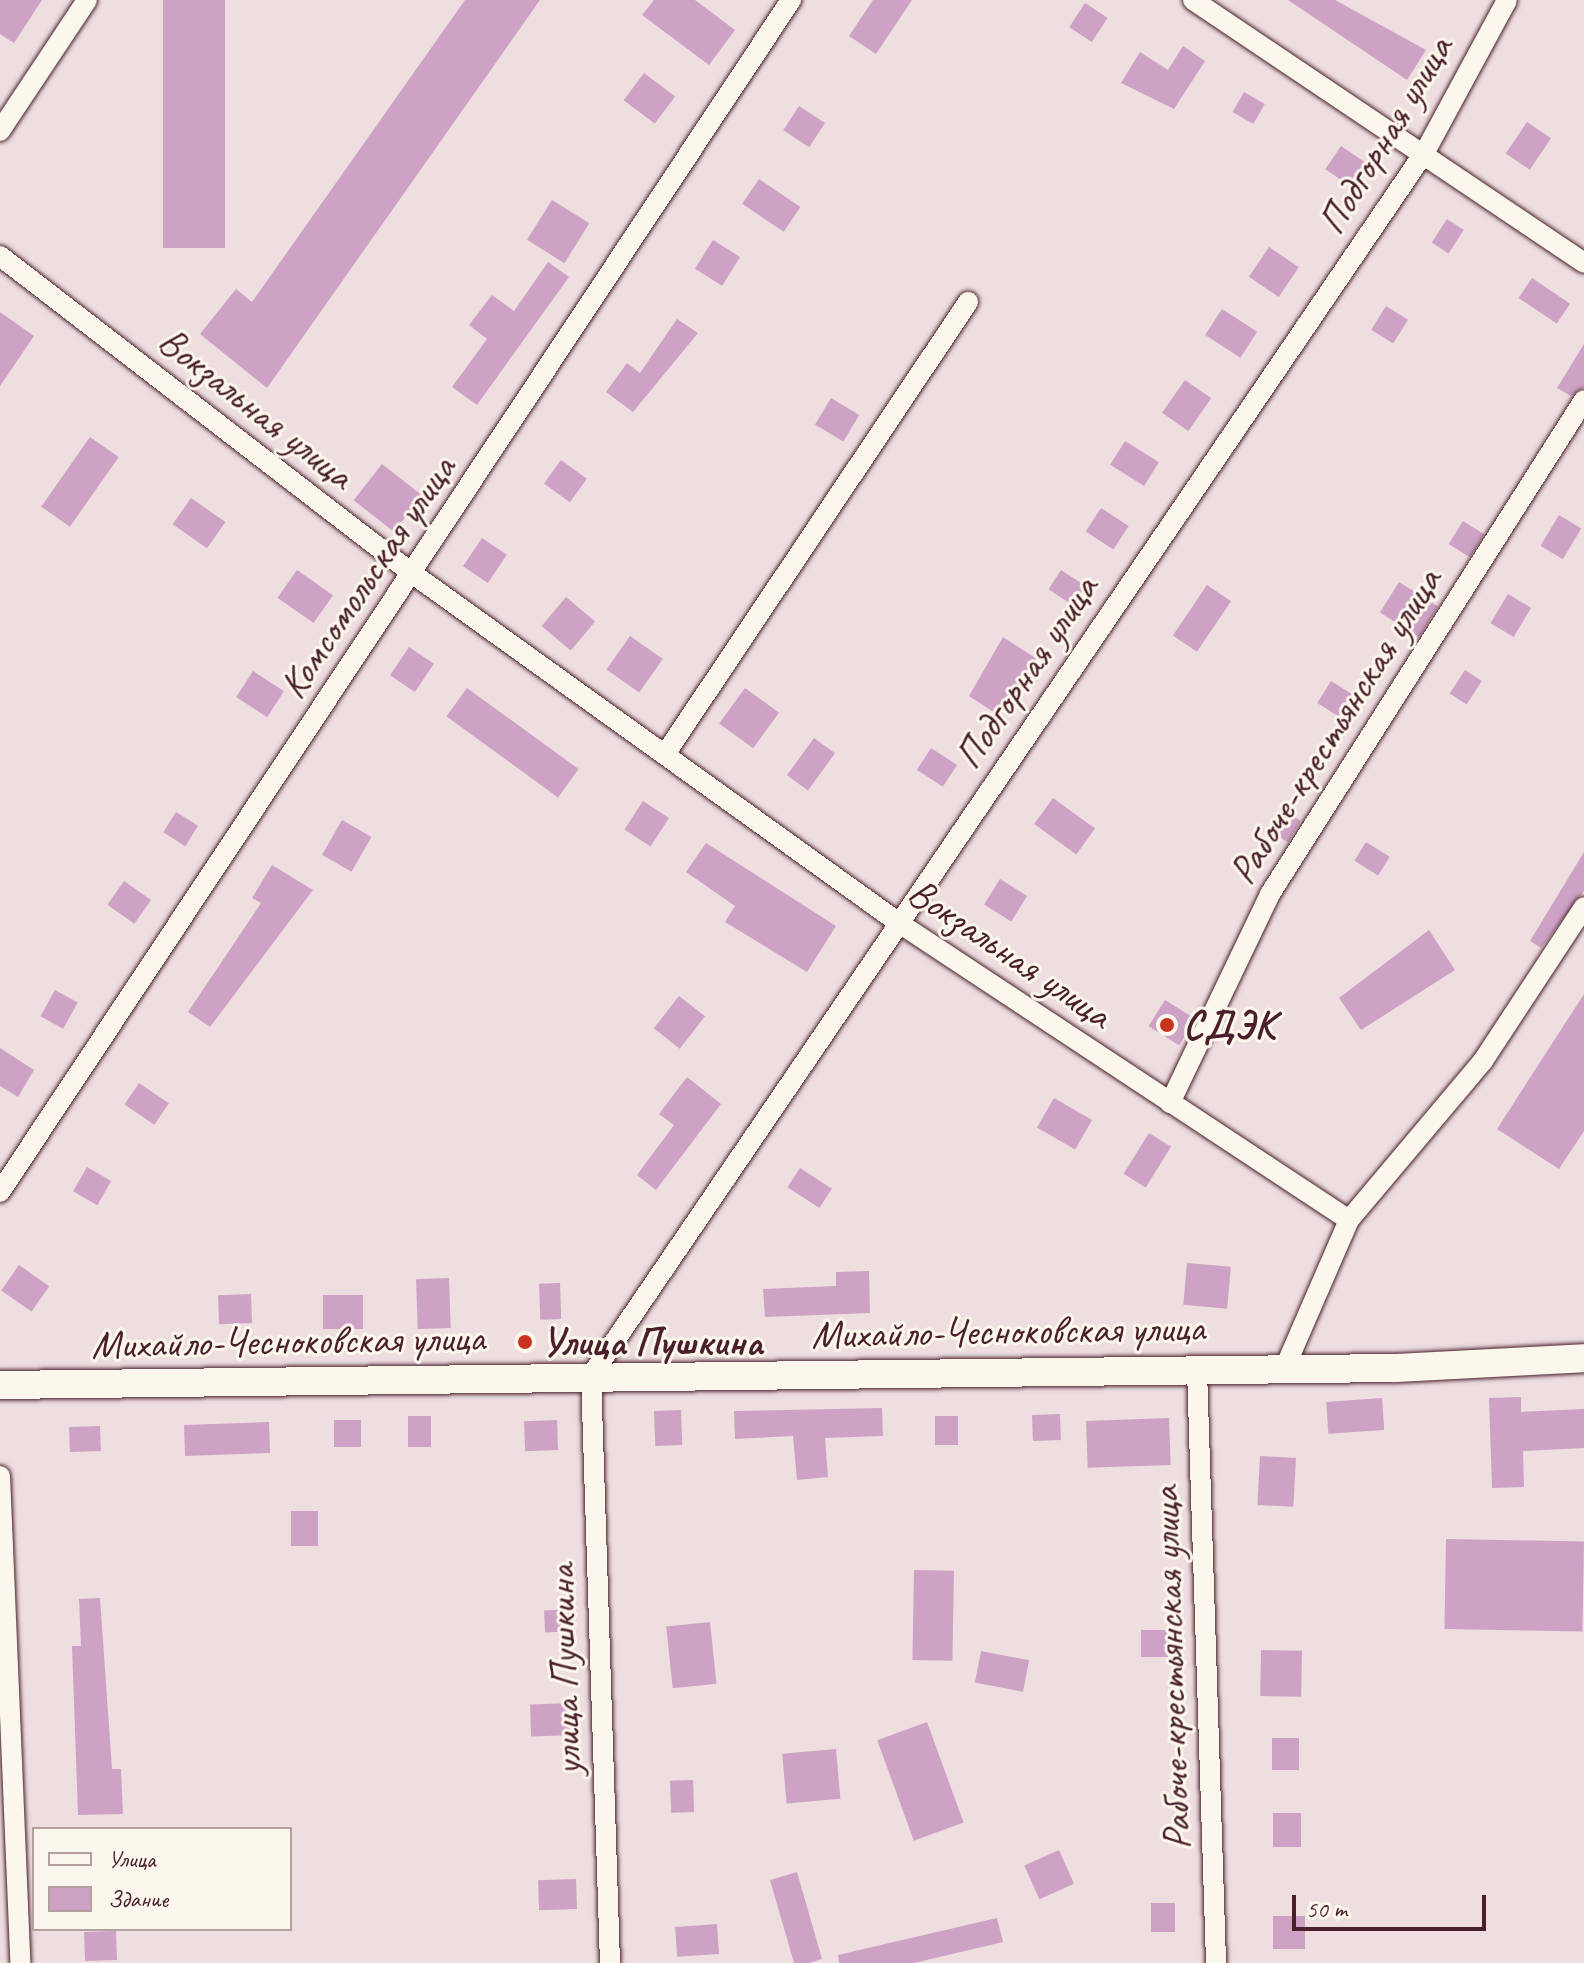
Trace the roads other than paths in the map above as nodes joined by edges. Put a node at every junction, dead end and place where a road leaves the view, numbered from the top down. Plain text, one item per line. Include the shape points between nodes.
1 (87, 0) edge
2 (791, 0) edge
3 (1193, 0) edge
4 (1507, 0) edge
5 (0, 131) edge
6 (1426, 150) junction
7 (0, 256) edge
8 (1584, 263) edge
9 (968, 302) dead end
10 (1584, 400) edge
11 (413, 574) junction
12 (666, 753) junction
13 (1584, 907) edge
14 (899, 923) junction
15 (1170, 1103) junction
16 (0, 1192) edge
17 (1349, 1220) junction
18 (1584, 1358) edge
19 (1285, 1367) junction
20 (1197, 1370) junction
21 (591, 1376) junction
22 (0, 1385) edge
23 (0, 1476) edge
24 (20, 1963) edge
25 (610, 1963) edge
26 (1216, 1963) edge

1 - 5 street
2 - 11 street, Комсомольская улица
3 - 6 street
4 - 6 street, Подгорная улица
6 - 8 street
6 - 14 street, Подгорная улица
7 - 11 street, Вокзальная улица
9 - 12 street
10 - 15 street, Рабоче-крестьянская улица via 1270,894
11 - 12 street, Вокзальная улица
11 - 16 street, Комсомольская улица
12 - 14 street, Вокзальная улица
13 - 17 street via 1483,1061
14 - 15 street, Вокзальная улица
14 - 21 street, Подгорная улица
15 - 17 street, Вокзальная улица
17 - 19 street
18 - 19 main road, Михайло-Чесноковская улица
19 - 20 main road, Михайло-Чесноковская улица
20 - 21 main road, Михайло-Чесноковская улица
20 - 26 street, Рабоче-крестьянская улица
21 - 22 main road, Михайло-Чесноковская улица
21 - 25 street, улица Пушкина
23 - 24 street

